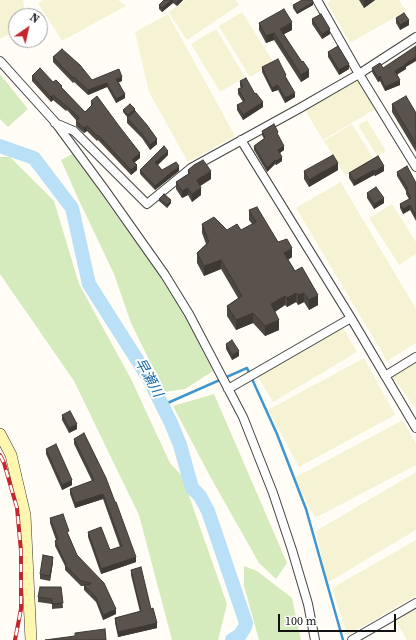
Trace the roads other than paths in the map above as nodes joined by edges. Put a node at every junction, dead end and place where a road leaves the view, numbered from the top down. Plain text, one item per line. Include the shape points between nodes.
1 (317, 0) edge
2 (416, 37) edge
3 (0, 61) edge
4 (359, 74) junction
5 (55, 122) junction
6 (241, 140) junction
7 (416, 167) edge
8 (351, 318) junction
9 (416, 357) edge
10 (386, 376) junction
11 (228, 389) junction
12 (416, 428) edge
13 (0, 434) edge
14 (416, 603) edge
15 (31, 640) edge
16 (315, 640) edge
17 (352, 640) edge

1 - 4 street
2 - 4 street
3 - 5 street
4 - 6 street
4 - 7 street
5 - 6 street via 74,131 147,204 191,168
5 - 11 street via 164,275 189,314
6 - 8 street
8 - 10 street
8 - 11 street
9 - 10 street
10 - 12 street
11 - 16 street via 243,417 275,500 306,598
13 - 15 street via 11,455 25,515
14 - 17 street

